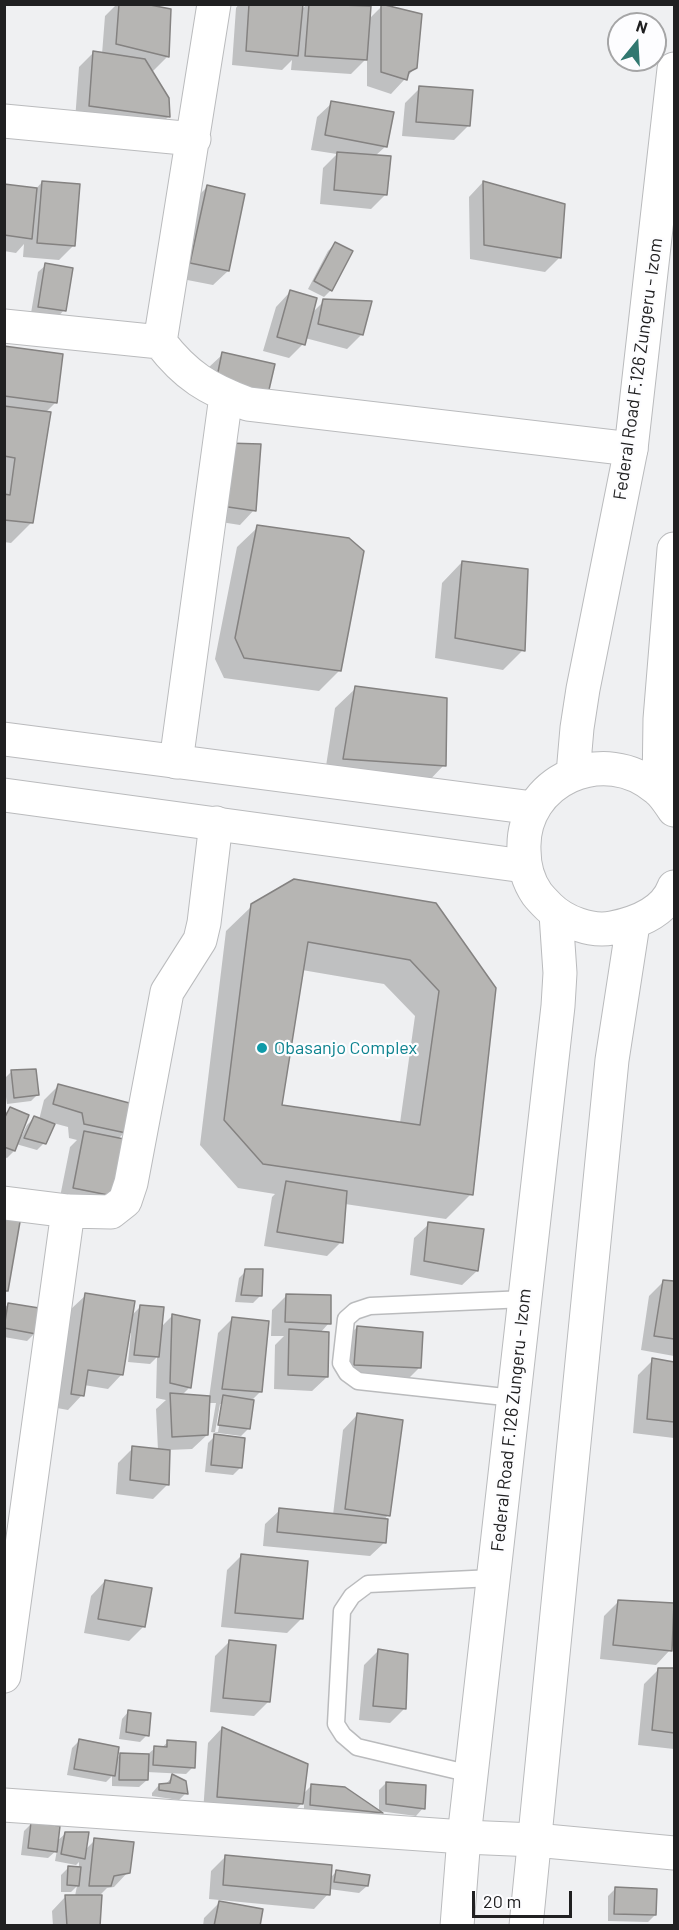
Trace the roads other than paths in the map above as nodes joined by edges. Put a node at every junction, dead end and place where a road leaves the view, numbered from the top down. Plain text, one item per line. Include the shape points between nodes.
1 (214, 4) edge
2 (675, 69) edge
3 (4, 121) edge
4 (194, 139) junction
5 (4, 326) edge
6 (160, 342) junction
7 (226, 396) junction
8 (631, 449) junction
9 (675, 549) edge
10 (4, 739) edge
11 (176, 762) junction
12 (573, 774) junction
13 (4, 795) edge
14 (667, 800) edge
15 (533, 808) junction
16 (216, 823) junction
17 (524, 866) junction
18 (674, 890) edge
19 (556, 914) junction
20 (633, 924) junction
21 (4, 1203) edge
22 (68, 1212) junction
23 (525, 1299) junction
24 (514, 1398) junction
25 (493, 1578) junction
26 (4, 1676) edge
27 (471, 1774) junction
28 (4, 1805) edge
29 (464, 1837) junction
30 (535, 1840) junction
31 (675, 1853) edge
32 (457, 1926) edge
33 (526, 1926) edge

1 - 4 street
2 - 8 street, Federal Road F.126 Zungeru - Izom
3 - 4 street
4 - 6 street
5 - 6 street
6 - 7 street via 193,378
7 - 8 street via 248,404
7 - 11 street
8 - 12 street, Federal Road F.126 Zungeru - Izom via 583,689
9 - 14 street via 660,719
10 - 11 street
11 - 15 street
12 - 14 street via 596,768 618,769 640,776
12 - 15 street via 553,785
13 - 16 street
15 - 17 street via 523,838
16 - 17 street
16 - 22 street via 204,924 200,940 168,992 125,1201 111,1212
17 - 19 street via 536,893
18 - 20 street via 655,911
19 - 20 street via 580,926 607,929
19 - 23 street, Federal Road F.126 Zungeru - Izom via 558,1006
20 - 30 street via 612,1060
21 - 22 street
22 - 26 street
23 - 24 street, Federal Road F.126 Zungeru - Izom
23 - 24 lane via 370,1306 355,1311 346,1319 341,1363 358,1381
24 - 25 street, Federal Road F.126 Zungeru - Izom
25 - 27 street, Federal Road F.126 Zungeru - Izom
25 - 27 lane via 368,1584 352,1596 342,1611 336,1724 343,1736 357,1747
27 - 29 street, Federal Road F.126 Zungeru - Izom
28 - 29 street
29 - 30 street
29 - 32 street, Federal Road F.126 Zungeru - Izom
30 - 31 street
30 - 33 street

